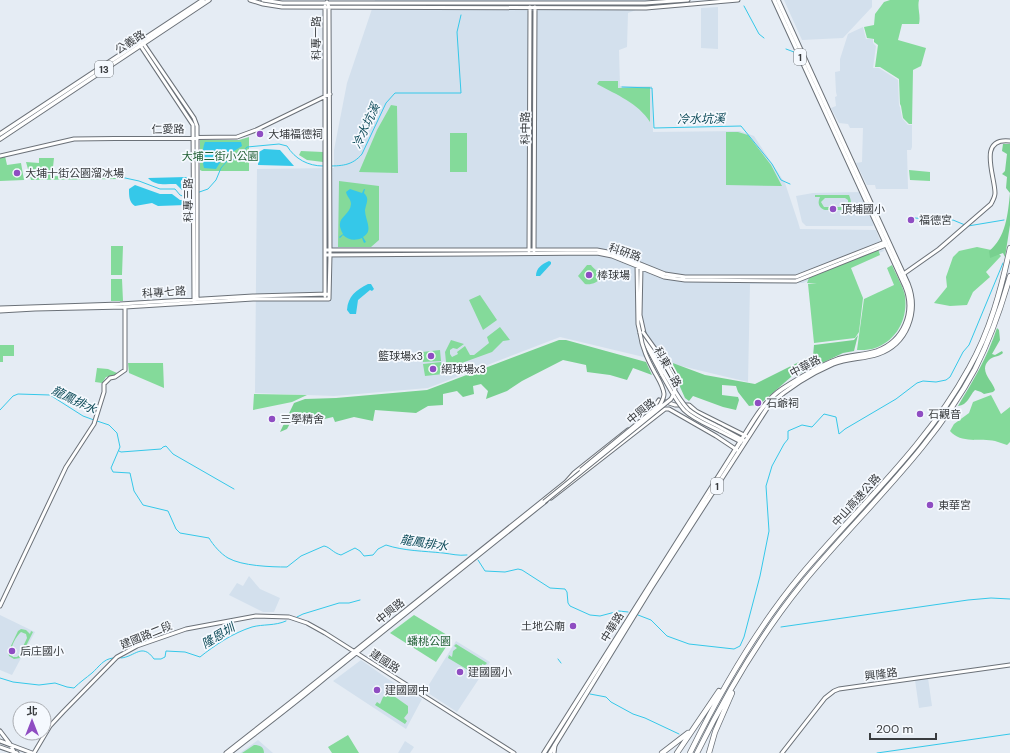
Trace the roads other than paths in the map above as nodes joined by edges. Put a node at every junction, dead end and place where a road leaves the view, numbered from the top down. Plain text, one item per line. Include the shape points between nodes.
1 (203, 0) edge
2 (209, 0) edge
3 (250, 0) edge
4 (263, 0) edge
5 (688, 0) edge
6 (738, 0) edge
7 (774, 0) edge
8 (778, 0) edge
9 (327, 2) junction
10 (448, 3) junction
11 (530, 3) junction
12 (534, 3) junction
13 (324, 7) junction
14 (329, 7) junction
15 (447, 8) junction
16 (529, 8) junction
17 (534, 8) junction
18 (791, 33) junction
19 (141, 43) junction
20 (330, 94) junction
21 (325, 96) junction
22 (0, 134) edge
23 (196, 137) junction
24 (0, 139) edge
25 (1010, 141) edge
26 (0, 156) edge
27 (325, 177) junction
28 (330, 177) junction
29 (885, 244) junction
30 (1010, 248) edge
31 (325, 250) junction
32 (330, 250) junction
33 (530, 252) junction
34 (534, 252) junction
35 (325, 255) junction
36 (330, 255) junction
37 (637, 264) junction
38 (641, 266) junction
39 (902, 275) junction
40 (1010, 276) edge
41 (325, 294) junction
42 (329, 294) junction
43 (325, 299) junction
44 (329, 299) joint
45 (196, 301) junction
46 (125, 306) junction
47 (0, 308) edge
48 (0, 311) edge
49 (642, 332) junction
50 (659, 400) dead end
51 (675, 405) junction
52 (654, 409) junction
53 (672, 411) junction
54 (744, 439) junction
55 (737, 450) junction
56 (566, 482) junction
57 (544, 502) junction
58 (531, 509) junction
59 (536, 509) junction
60 (686, 530) junction
61 (495, 540) junction
62 (0, 606) edge
63 (307, 623) joint
64 (356, 652) junction
65 (1010, 666) edge
66 (735, 669) junction
67 (740, 675) junction
68 (704, 713) junction
69 (717, 728) junction
70 (0, 731) edge
71 (0, 741) edge
72 (556, 743) junction
73 (10, 744) junction
74 (0, 747) edge
75 (16, 752) edge
76 (33, 753) edge
77 (226, 753) edge
78 (230, 753) edge
79 (514, 753) edge
80 (544, 753) edge
81 (550, 753) edge
82 (554, 753) edge
83 (662, 753) edge
84 (677, 753) edge
85 (690, 753) edge
86 (696, 753) edge
87 (709, 753) edge
88 (712, 753) edge
89 (782, 753) edge

1 - 19 main road, 公義路 / 13
2 - 19 main road, 公義路 / 13
3 - 13 street via 276,6
4 - 9 street via 282,3
5 - 12 street via 645,3
6 - 17 street via 646,8
7 - 18 main road, 中華路 / 1
8 - 18 main road, 中華路 / 1
9 - 10 street
9 - 13 street, 科專一路
9 - 14 street, 科專一路
10 - 11 street
10 - 15 street
11 - 12 street
11 - 16 street, 科中路
12 - 17 street, 科中路
13 - 14 street
13 - 21 street, 科專一路
14 - 15 street
14 - 20 street, 科專一路
15 - 16 street
16 - 17 street
16 - 33 street, 科中路
17 - 34 street, 科中路
18 - 29 main road, 中華路 / 1
18 - 39 main road, 中華路 / 1
19 - 22 main road, 公義路 / 13
19 - 23 street, 科專三路 via 189,118
19 - 24 main road, 公義路 / 13
20 - 21 street, 仁愛路
20 - 28 street, 科專一路
21 - 23 street, 仁愛路 via 241,136
21 - 27 street, 科專一路
23 - 26 street, 仁愛路 via 74,139
23 - 45 street, 科專三路
25 - 39 street via 1000,141 991,150 994,199 987,208 939,249
27 - 28 street
27 - 31 street, 科專一路
28 - 32 street, 科專一路
29 - 38 street, 科研路 via 796,277 685,277
29 - 39 main road, 中華路 / 1
30 - 66 highway, 中山高速公路 via 990,322 973,361 956,390 919,442 801,576 766,621
31 - 32 street, 科研路
31 - 35 street, 科專一路
32 - 33 street, 科研路
32 - 36 street, 科專一路
33 - 34 street, 科研路
33 - 36 street, 科研路
34 - 37 street, 科研路 via 597,250 613,253
35 - 36 street, 科研路
35 - 41 street, 科專一路
36 - 42 street, 科專一路
37 - 38 street, 科研路
37 - 49 street, 科東二路 via 637,312
38 - 49 street, 科東二路
39 - 54 main road, 中華路 / 1 via 912,294 913,306 909,324 899,340 879,353 830,366 781,394 766,409
40 - 67 highway, 中山高速公路 via 986,346 950,409 926,442 798,590 767,631
41 - 42 street, 科專七路
41 - 43 street, 科專一路
41 - 45 street, 科專七路
42 - 44 street, 科專一路
43 - 44 street, 科專七路
43 - 45 street, 科專七路
45 - 46 street, 科專七路
46 - 47 street, 科專七路
46 - 48 street, 科專七路
46 - 62 street via 125,370 106,380 94,424 66,467
49 - 54 street, 科東二路, bridge via 673,394 684,410
49 - 56 street, 中興路, bridge via 641,341 662,385 663,400
49 - 57 street, 中興路, bridge via 674,378 674,394
50 - 52 street, 中興路
51 - 52 street, 中興路 via 663,401
51 - 53 street via 671,407
51 - 54 street via 689,405
52 - 56 street, 中興路
53 - 55 street, 中興路
53 - 57 street, 中興路 via 665,409
54 - 55 main road, 中華路 / 1
55 - 60 main road, 中華路 / 1
56 - 58 street, 中興路
57 - 59 street, 中興路
58 - 59 street
58 - 61 street, 中興路
59 - 61 street, 中興路
60 - 72 main road, 中華路 / 1
60 - 80 main road, 中華路 / 1
61 - 64 street, 中興路
63 - 64 street, 建國路
63 - 76 street, 建國路二段 via 289,617 256,616 186,629 137,646 117,657 63,712 50,726
64 - 77 street, 中興路
64 - 78 street, 中興路
64 - 79 street, 建國路
65 - 89 street, 興隆路 via 839,689 825,698
66 - 68 highway
66 - 85 highway, 中山高速公路
67 - 69 highway
67 - 86 highway, 中山高速公路
68 - 83 highway via 686,735
68 - 84 highway
69 - 87 highway
69 - 88 highway
70 - 73 street
71 - 73 street
72 - 81 main road, 中華路 / 1
72 - 82 street
73 - 75 street
73 - 76 street
74 - 75 street

